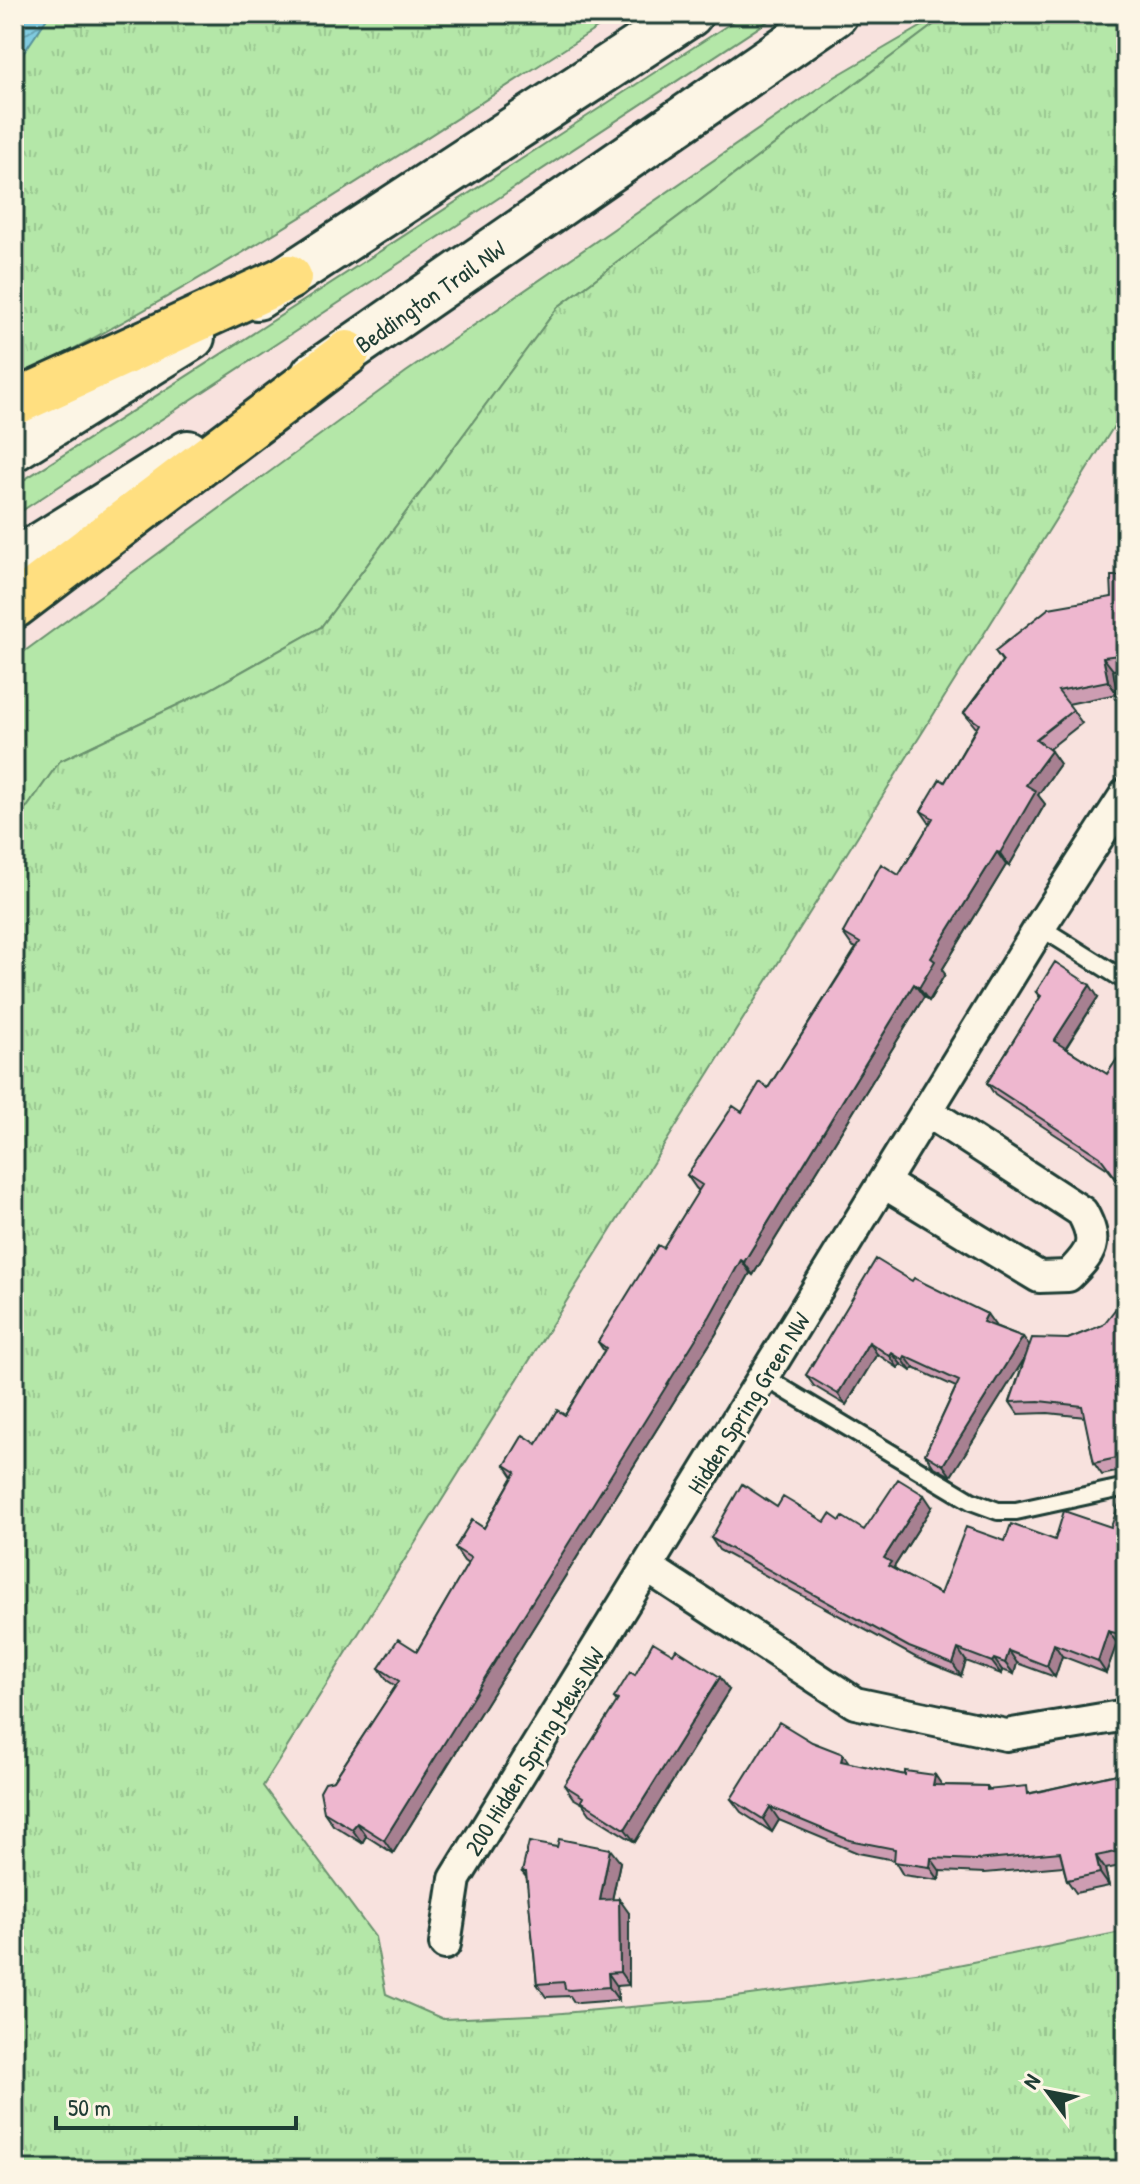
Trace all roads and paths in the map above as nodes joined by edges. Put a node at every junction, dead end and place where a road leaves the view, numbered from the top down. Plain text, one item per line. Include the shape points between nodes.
1 (690, 14) edge
2 (835, 14) edge
3 (289, 277) junction
4 (347, 353) junction
5 (14, 403) edge
6 (14, 448) edge
7 (14, 562) edge
8 (14, 606) edge
9 (1126, 794) edge
10 (1040, 927) junction
11 (1126, 981) edge
12 (928, 1112) junction
13 (884, 1183) junction
14 (764, 1377) junction
15 (1126, 1487) edge
16 (647, 1567) junction
17 (1126, 1715) edge
18 (445, 1944) dead end

1 - 3 main road
2 - 4 main road, Beddington Trail NW
3 - 5 highway
3 - 6 main road
4 - 7 main road, Beddington Trail NW
4 - 8 highway
9 - 10 street, Hidden Spring Green NW
10 - 11 lane
10 - 12 street, Hidden Spring Green NW
12 - 13 street, Hidden Spring Green NW
12 - 13 street via 1082,1212 1093,1231 1089,1255 1068,1276 1039,1277
13 - 14 street, Hidden Spring Green NW
14 - 15 lane via 947,1488 998,1511
14 - 16 street, Hidden Spring Green NW
16 - 17 street via 855,1703 1006,1735
16 - 18 street, 200 Hidden Spring Mews NW via 455,1879

